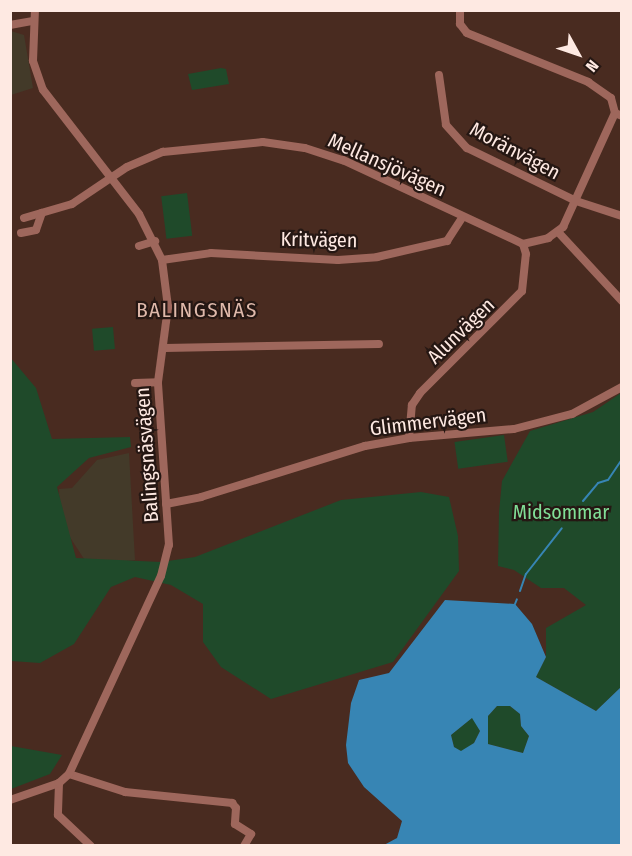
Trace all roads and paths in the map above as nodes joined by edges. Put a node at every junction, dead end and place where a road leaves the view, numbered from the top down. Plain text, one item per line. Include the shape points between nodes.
1 (35, 10) edge
2 (460, 10) edge
3 (32, 21) junction
4 (10, 25) edge
5 (439, 75) dead end
6 (618, 115) edge
7 (111, 179) junction
8 (576, 201) junction
9 (42, 213) junction
10 (621, 216) edge
11 (24, 218) dead end
12 (462, 218) junction
13 (21, 233) dead end
14 (559, 233) junction
15 (155, 241) junction
16 (523, 244) junction
17 (139, 246) dead end
18 (162, 260) junction
19 (621, 301) edge
20 (379, 344) dead end
21 (165, 348) junction
22 (135, 382) dead end
23 (158, 382) junction
24 (621, 387) edge
25 (409, 438) junction
26 (166, 504) junction
27 (69, 774) junction
28 (59, 783) junction
29 (10, 800) edge
30 (91, 846) edge
31 (244, 846) edge

1 - 3 street, Balingsnäsvägen
2 - 6 street via 460,24 467,33 588,82 611,98
3 - 4 street
3 - 7 street, Balingsnäsvägen via 33,61 43,90
5 - 8 street, Moränvägen via 444,120 457,140
6 - 8 street
7 - 9 street, Mellansjövägen via 80,200
7 - 12 street, Mellansjövägen via 135,162 163,152 202,145 282,144 343,160
7 - 15 street, Balingsnäsvägen
8 - 10 street, Moränvägen
8 - 14 street
9 - 11 street, Mellansjövägen
9 - 13 street, Mellansjövägen via 36,230
12 - 16 street, Mellansjövägen
12 - 18 street, Kritvägen via 447,241 377,257 338,260 236,253
14 - 16 street
14 - 19 street
15 - 17 street
15 - 18 street, Balingsnäsvägen
16 - 25 street, Alunvägen via 526,254 522,291 420,393 412,405
18 - 21 street, Balingsnäsvägen via 168,307
20 - 21 street
21 - 23 street, Balingsnäsvägen
22 - 23 street
23 - 26 street, Balingsnäsvägen
24 - 25 street, Glimmervägen via 572,414 514,429
25 - 26 street, Glimmervägen via 365,446 201,497
26 - 27 street, Balingsnäsvägen via 167,562
27 - 28 street, Balingsnäsvägen
27 - 31 street via 125,792 232,803 235,824 251,834
28 - 29 street, Balingsnäsvägen
28 - 30 street via 58,815

